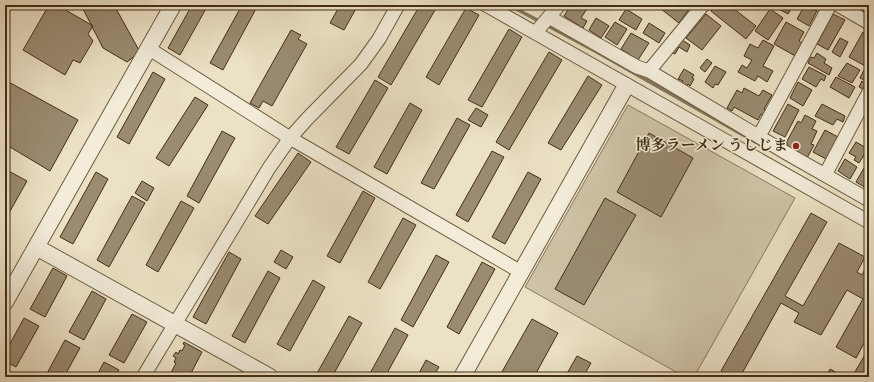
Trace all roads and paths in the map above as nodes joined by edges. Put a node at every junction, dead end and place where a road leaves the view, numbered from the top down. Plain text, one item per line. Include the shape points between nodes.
1 (173, 5) edge
2 (398, 5) edge
3 (486, 5) edge
4 (559, 5) edge
5 (703, 5) edge
6 (830, 5) edge
7 (838, 5) edge
8 (549, 17) junction
9 (869, 23) edge
10 (536, 32) junction
11 (148, 48) junction
12 (649, 70) junction
13 (626, 86) junction
14 (869, 92) edge
15 (759, 136) junction
16 (290, 138) junction
17 (788, 154) junction
18 (778, 171) junction
19 (825, 175) junction
20 (869, 200) edge
21 (869, 222) edge
22 (36, 247) junction
23 (521, 272) junction
24 (5, 302) edge
25 (174, 324) junction
26 (143, 377) edge
27 (270, 377) edge
28 (462, 377) edge

1 - 11 street
2 - 16 street via 361,64
3 - 10 street
4 - 8 street
5 - 12 street
6 - 15 street
7 - 9 street
8 - 10 street
8 - 12 street via 637,67
10 - 13 street
11 - 16 street
11 - 22 street
12 - 15 street
13 - 18 street
13 - 23 street
14 - 19 street
15 - 17 street
16 - 23 street
16 - 25 street
17 - 18 street
17 - 19 street
18 - 21 street
19 - 20 street
22 - 24 street
22 - 25 street
23 - 28 street
25 - 26 street
25 - 27 street

